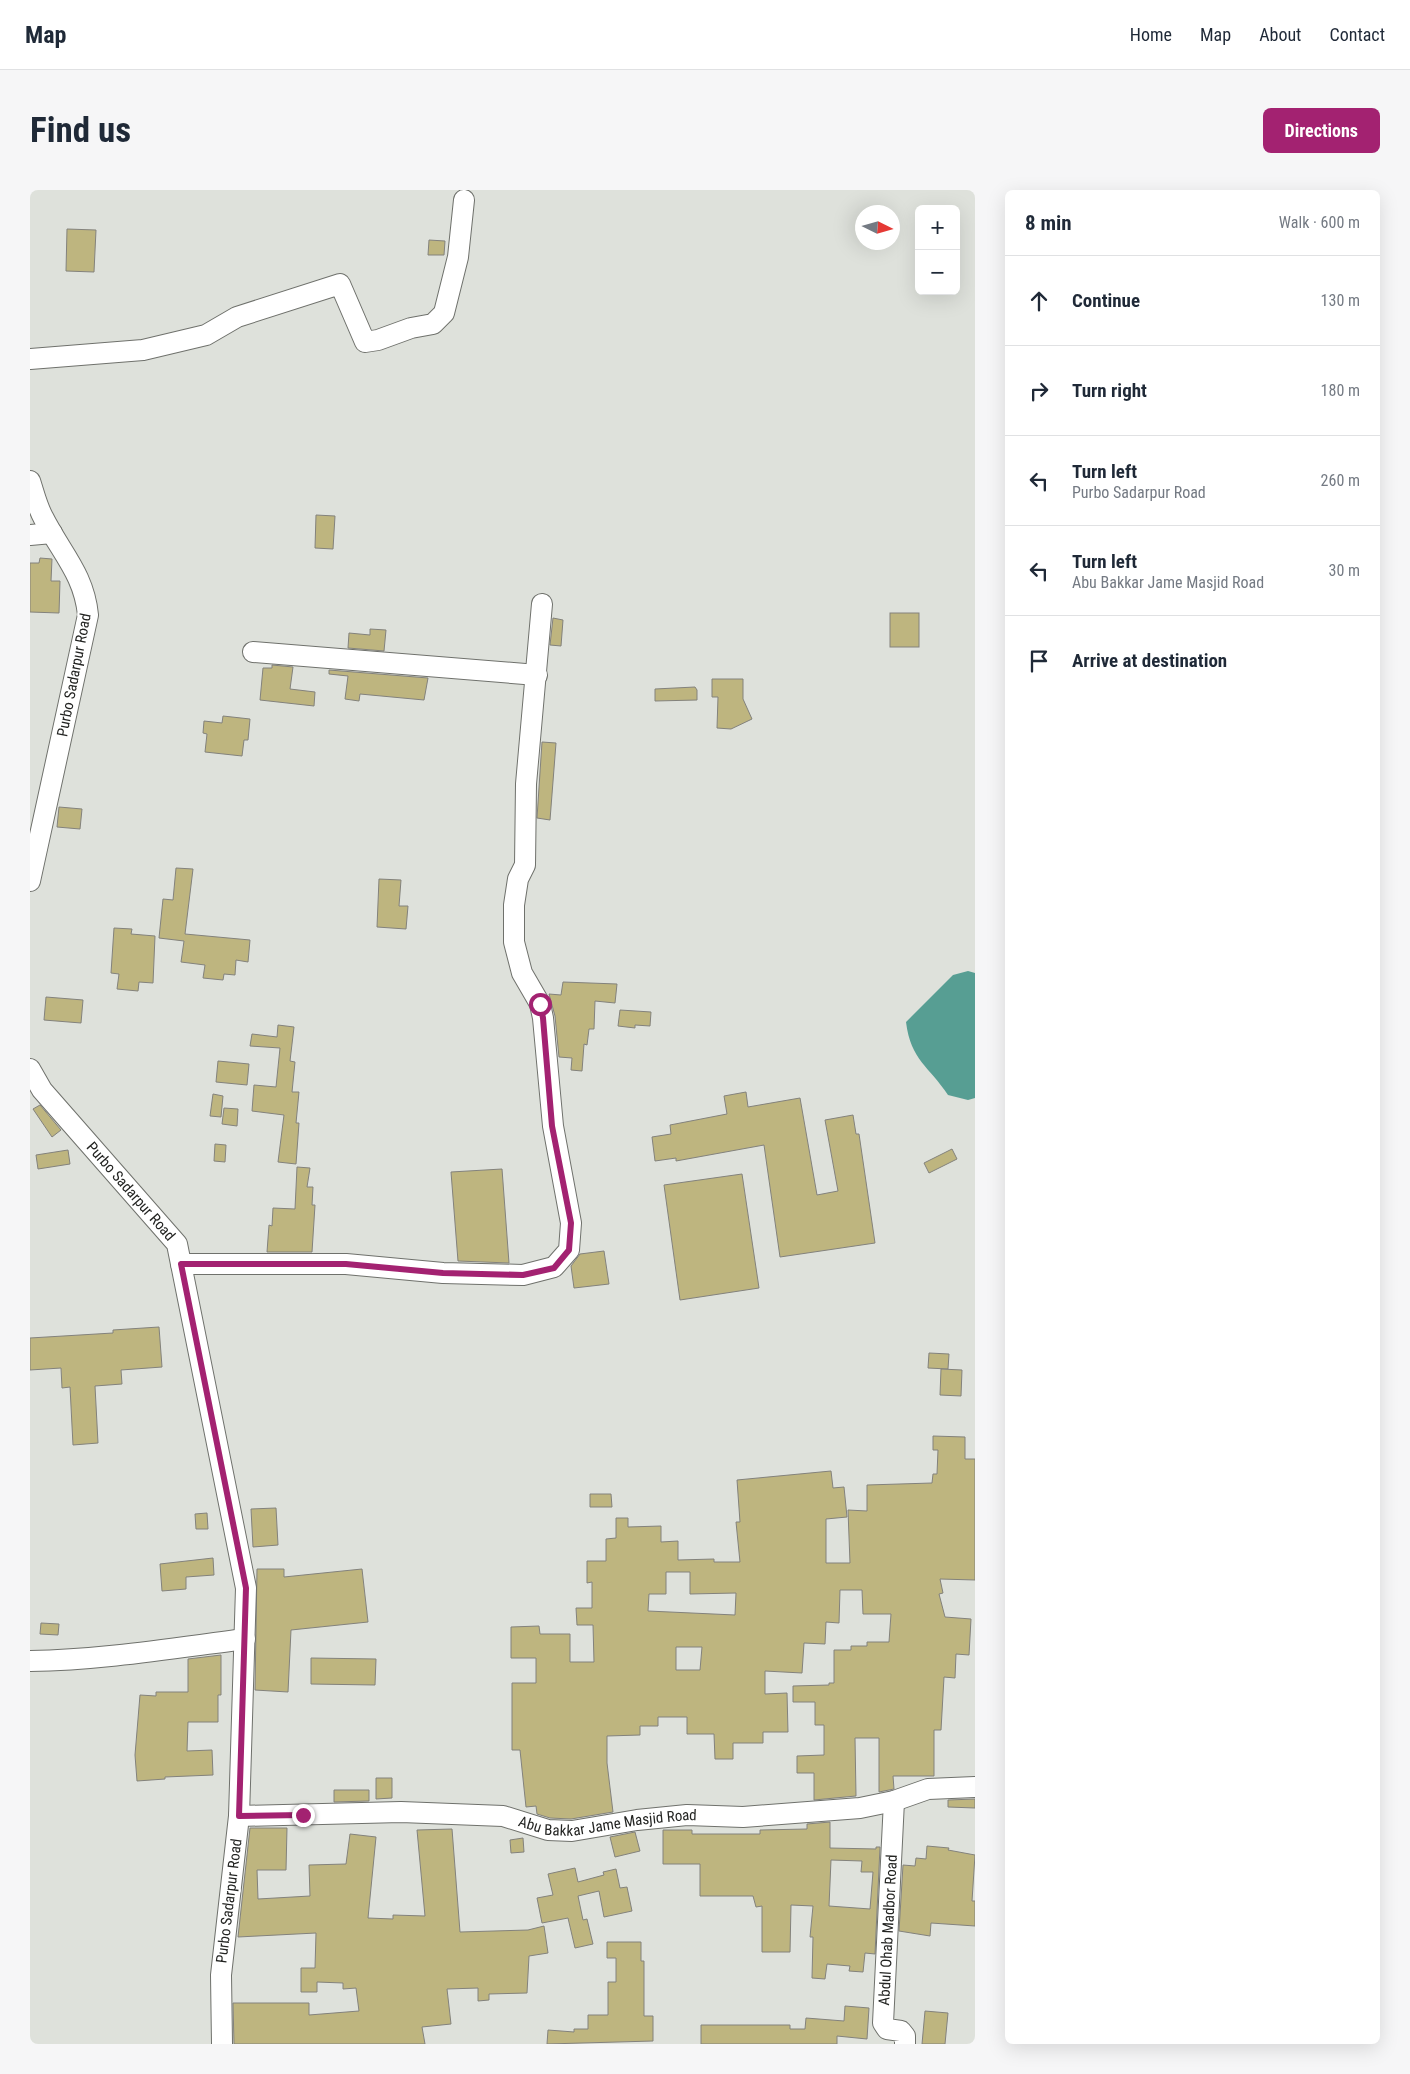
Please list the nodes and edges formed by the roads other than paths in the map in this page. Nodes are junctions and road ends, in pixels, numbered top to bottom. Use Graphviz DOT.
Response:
graph roads {
  1 [pos="464,200"];
  2 [pos="30,359"];
  3 [pos="30,480"];
  4 [pos="52,533"];
  5 [pos="30,535"];
  6 [pos="542,604"];
  7 [pos="253,652"];
  8 [pos="537,675"];
  9 [pos="30,881"];
  10 [pos="30,1070"];
  11 [pos="181,1264"];
  12 [pos="245,1639"];
  13 [pos="30,1661"];
  14 [pos="975,1787"];
  15 [pos="894,1801"];
  16 [pos="239,1816"];
  17 [pos="222,2044"];
  18 [pos="905,2044"];
  1 -- 2 [label="street"];
  3 -- 4 [label="street, Purbo Sadarpur Road"];
  4 -- 5 [label="street"];
  4 -- 9 [label="street, Purbo Sadarpur Road"];
  6 -- 8 [label="street"];
  7 -- 8 [label="street"];
  8 -- 11 [label="street"];
  10 -- 11 [label="street, Purbo Sadarpur Road"];
  11 -- 12 [label="street, Purbo Sadarpur Road"];
  12 -- 13 [label="street"];
  12 -- 16 [label="street, Purbo Sadarpur Road"];
  14 -- 15 [label="street, Abu Bakkar Jame Masjid Road"];
  15 -- 16 [label="street, Abu Bakkar Jame Masjid Road"];
  15 -- 18 [label="street, Abdul Ohab Madbor Road"];
  16 -- 17 [label="street, Purbo Sadarpur Road"];
}
